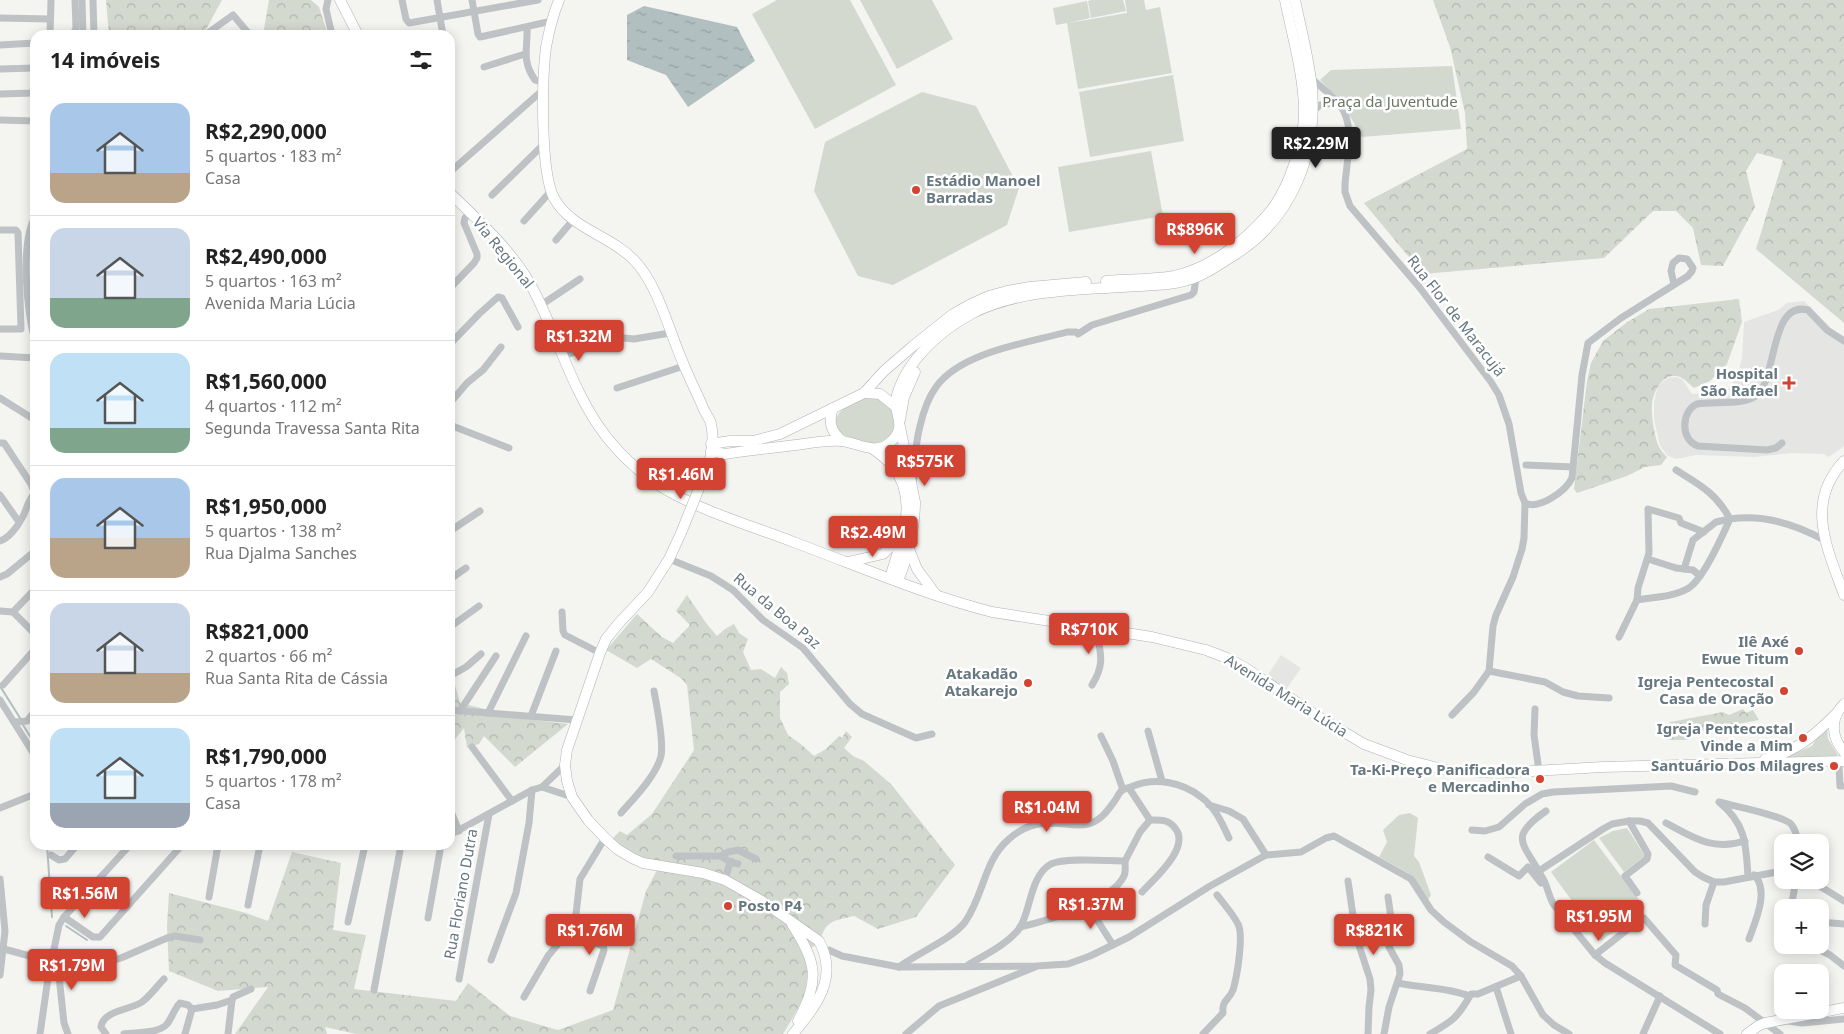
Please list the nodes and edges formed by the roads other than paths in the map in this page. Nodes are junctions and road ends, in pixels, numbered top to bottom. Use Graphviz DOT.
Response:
graph roads {
  1 [pos="51,0"];
  2 [pos="75,0"];
  3 [pos="82,0"];
  4 [pos="93,0"];
  5 [pos="328,0"];
  6 [pos="340,0"];
  7 [pos="402,0"];
  8 [pos="437,0"];
  9 [pos="472,0"];
  10 [pos="538,0"];
  11 [pos="559,0"];
  12 [pos="1285,0"];
  13 [pos="1295,0"];
  14 [pos="510,2"];
  15 [pos="474,12"];
  16 [pos="0,18"];
  17 [pos="440,18"];
  18 [pos="50,19"];
  19 [pos="552,21"];
  20 [pos="527,28"];
  21 [pos="50,30"];
  22 [pos="74,30"];
  23 [pos="83,30"];
  24 [pos="94,30"];
  25 [pos="212,30"];
  26 [pos="244,30"];
  27 [pos="331,30"];
  28 [pos="355,30"];
  29 [pos="442,30"];
  30 [pos="30,43"];
  31 [pos="0,44"];
  32 [pos="526,54"];
  33 [pos="484,67"];
  34 [pos="30,68"];
  35 [pos="0,69"];
  36 [pos="1310,76"];
  37 [pos="544,86"];
  38 [pos="30,93"];
  39 [pos="0,94"];
  40 [pos="1338,103"];
  41 [pos="1312,112"];
  42 [pos="0,120"];
  43 [pos="30,121"];
  44 [pos="545,143"];
  45 [pos="455,167"];
  46 [pos="551,191"];
  47 [pos="492,195"];
  48 [pos="455,198"];
  49 [pos="470,212"];
  50 [pos="573,220"];
  51 [pos="524,221"];
  52 [pos="30,228"];
  53 [pos="0,230"];
  54 [pos="556,240"];
  55 [pos="580,279"];
  56 [pos="1194,279"];
  57 [pos="455,283"];
  58 [pos="1674,284"];
  59 [pos="541,305"];
  60 [pos="30,317"];
  61 [pos="518,327"];
  62 [pos="0,329"];
  63 [pos="670,333"];
  64 [pos="624,338"];
  65 [pos="455,339"];
  66 [pos="1844,341"];
  67 [pos="500,347"];
  68 [pos="927,347"];
  69 [pos="588,348"];
  70 [pos="0,356"];
  71 [pos="564,356"];
  72 [pos="30,358"];
  73 [pos="684,366"];
  74 [pos="617,388"];
  75 [pos="864,392"];
  76 [pos="455,397"];
  77 [pos="0,398"];
  78 [pos="895,406"];
  79 [pos="833,408"];
  80 [pos="30,417"];
  81 [pos="711,424"];
  82 [pos="900,424"];
  83 [pos="455,427"];
  84 [pos="730,441"];
  85 [pos="842,441"];
  86 [pos="0,443"];
  87 [pos="1782,443"];
  88 [pos="509,448"];
  89 [pos="711,448"];
  90 [pos="873,448"];
  91 [pos="725,454"];
  92 [pos="1844,461"];
  93 [pos="1526,466"];
  94 [pos="1573,467"];
  95 [pos="1676,470"];
  96 [pos="1844,470"];
  97 [pos="706,471"];
  98 [pos="30,482"];
  99 [pos="913,488"];
  100 [pos="0,494"];
  101 [pos="30,499"];
  102 [pos="692,502"];
  103 [pos="1525,503"];
  104 [pos="480,511"];
  105 [pos="1730,519"];
  106 [pos="19,522"];
  107 [pos="455,528"];
  108 [pos="1704,532"];
  109 [pos="902,535"];
  110 [pos="1824,540"];
  111 [pos="0,541"];
  112 [pos="909,548"];
  113 [pos="30,555"];
  114 [pos="670,559"];
  115 [pos="1648,559"];
  116 [pos="848,562"];
  117 [pos="466,568"];
  118 [pos="1684,569"];
  119 [pos="455,576"];
  120 [pos="1700,576"];
  121 [pos="0,577"];
  122 [pos="1844,578"];
  123 [pos="894,579"];
  124 [pos="30,594"];
  125 [pos="936,596"];
  126 [pos="1844,596"];
  127 [pos="1637,597"];
  128 [pos="479,606"];
  129 [pos="0,611"];
  130 [pos="13,612"];
  131 [pos="562,612"];
  132 [pos="455,623"];
  133 [pos="1096,628"];
  134 [pos="30,629"];
  135 [pos="526,636"];
  136 [pos="1618,637"];
  137 [pos="556,651"];
  138 [pos="600,653"];
  139 [pos="481,654"];
  140 [pos="30,655"];
  141 [pos="496,656"];
  142 [pos="1489,671"];
  143 [pos="455,673"];
  144 [pos="3,685"];
  145 [pos="1092,685"];
  146 [pos="654,691"];
  147 [pos="1609,698"];
  148 [pos="0,700"];
  149 [pos="1842,706"];
  150 [pos="1535,709"];
  151 [pos="455,710"];
  152 [pos="460,711"];
  153 [pos="488,714"];
  154 [pos="1452,715"];
  155 [pos="531,716"];
  156 [pos="30,717"];
  157 [pos="576,720"];
  158 [pos="14,722"];
  159 [pos="1148,731"];
  160 [pos="932,734"];
  161 [pos="1101,736"];
  162 [pos="472,747"];
  163 [pos="30,748"];
  164 [pos="1844,752"];
  165 [pos="1844,761"];
  166 [pos="1749,762"];
  167 [pos="1833,762"];
  168 [pos="565,764"];
  169 [pos="1539,771"];
  170 [pos="1162,781"];
  171 [pos="1842,786"];
  172 [pos="542,787"];
  173 [pos="1126,789"];
  174 [pos="532,790"];
  175 [pos="1695,792"];
  176 [pos="30,796"];
  177 [pos="572,797"];
  178 [pos="512,801"];
  179 [pos="1209,805"];
  180 [pos="0,808"];
  181 [pos="1546,811"];
  182 [pos="621,813"];
  183 [pos="489,814"];
  184 [pos="1150,820"];
  185 [pos="455,821"];
  186 [pos="1629,821"];
  187 [pos="1666,823"];
  188 [pos="1472,830"];
  189 [pos="459,831"];
  190 [pos="455,833"];
  191 [pos="1795,834"];
  192 [pos="605,838"];
  193 [pos="1229,838"];
  194 [pos="1746,841"];
  195 [pos="73,850"];
  196 [pos="125,850"];
  197 [pos="178,850"];
  198 [pos="217,850"];
  199 [pos="259,850"];
  200 [pos="364,850"];
  201 [pos="400,850"];
  202 [pos="440,850"];
  203 [pos="51,855"];
  204 [pos="1266,855"];
  205 [pos="676,856"];
  206 [pos="721,856"];
  207 [pos="1488,857"];
  208 [pos="756,859"];
  209 [pos="1125,861"];
  210 [pos="730,862"];
  211 [pos="738,864"];
  212 [pos="1539,871"];
  213 [pos="1774,872"];
  214 [pos="1751,876"];
  215 [pos="0,879"];
  216 [pos="725,880"];
  217 [pos="1348,881"];
  218 [pos="1714,882"];
  219 [pos="1825,889"];
  220 [pos="1142,892"];
  221 [pos="1637,893"];
  222 [pos="1217,895"];
  223 [pos="1548,896"];
  224 [pos="209,897"];
  225 [pos="1388,897"];
  226 [pos="1844,901"];
  227 [pos="1087,904"];
  228 [pos="248,905"];
  229 [pos="64,917"];
  230 [pos="428,918"];
  231 [pos="791,921"];
  232 [pos="348,922"];
  233 [pos="1829,923"];
  234 [pos="1705,924"];
  235 [pos="1844,924"];
  236 [pos="1020,927"];
  237 [pos="568,932"];
  238 [pos="1749,939"];
  239 [pos="200,940"];
  240 [pos="1113,945"];
  241 [pos="4,948"];
  242 [pos="825,952"];
  243 [pos="1828,954"];
  244 [pos="1596,955"];
  245 [pos="491,960"];
  246 [pos="51,964"];
  247 [pos="967,966"];
  248 [pos="1036,966"];
  249 [pos="1844,966"];
  250 [pos="899,967"];
  251 [pos="0,975"];
  252 [pos="59,976"];
  253 [pos="1521,976"];
  254 [pos="164,979"];
  255 [pos="459,979"];
  256 [pos="1398,983"];
  257 [pos="1496,987"];
  258 [pos="251,989"];
  259 [pos="374,990"];
  260 [pos="590,991"];
  261 [pos="1469,996"];
  262 [pos="1660,996"];
  263 [pos="524,997"];
  264 [pos="232,1000"];
  265 [pos="1844,1008"];
  266 [pos="192,1009"];
  267 [pos="1829,1011"];
  268 [pos="1783,1019"];
  269 [pos="1844,1019"];
  270 [pos="1766,1023"];
  271 [pos="1554,1025"];
  272 [pos="40,1034"];
  273 [pos="68,1034"];
  274 [pos="106,1034"];
  275 [pos="124,1034"];
  276 [pos="185,1034"];
  277 [pos="228,1034"];
  278 [pos="792,1034"];
  279 [pos="906,1034"];
  280 [pos="1203,1034"];
  281 [pos="1368,1034"];
  282 [pos="1384,1034"];
  283 [pos="1430,1034"];
  284 [pos="1511,1034"];
  285 [pos="1553,1034"];
  286 [pos="1569,1034"];
  287 [pos="1643,1034"];
  288 [pos="1720,1034"];
  289 [pos="1747,1034"];
  290 [pos="1780,1034"];
  1 -- 18 [label="street"];
  2 -- 22 [label="street"];
  3 -- 23 [label="street"];
  4 -- 24 [label="street"];
  5 -- 27 [label="street"];
  6 -- 28 [label="main road"];
  7 -- 17 [label="street"];
  8 -- 17 [label="street"];
  9 -- 15 [label="street"];
  10 -- 14 [label="street"];
  11 -- 19 [label="main road"];
  12 -- 75 [label="main road"];
  13 -- 36 [label="main road"];
  14 -- 15 [label="street"];
  15 -- 17 [label="street"];
  15 -- 20 [label="street"];
  16 -- 18 [label="street"];
  17 -- 29 [label="street"];
  18 -- 21 [label="street"];
  19 -- 20 [label="street"];
  19 -- 37 [label="main road"];
  20 -- 32 [label="street"];
  25 -- 26 [label="street"];
  30 -- 31 [label="street"];
  32 -- 33 [label="street"];
  32 -- 37 [label="street"];
  34 -- 35 [label="street"];
  36 -- 40 [label="street"];
  36 -- 41 [label="main road"];
  37 -- 44 [label="main road"];
  37 -- 45 [label="street"];
  38 -- 39 [label="street"];
  40 -- 41 [label="street"];
  40 -- 103 [label="street, Rua Flor de Maracujá"];
  41 -- 56 [label="main road"];
  42 -- 43 [label="street"];
  44 -- 46 [label="main road"];
  44 -- 47 [label="street"];
  46 -- 50 [label="main road"];
  46 -- 51 [label="street"];
  48 -- 49 [label="main road, Via Regional"];
  49 -- 57 [label="street"];
  49 -- 59 [label="main road, Via Regional"];
  50 -- 54 [label="street"];
  50 -- 63 [label="main road"];
  52 -- 60 [label="street"];
  53 -- 62 [label="street"];
  55 -- 59 [label="street"];
  56 -- 68 [label="main road"];
  56 -- 99 [label="street"];
  58 -- 94 [label="street"];
  59 -- 71 [label="main road, Via Regional"];
  61 -- 65 [label="street"];
  63 -- 64 [label="street"];
  63 -- 73 [label="main road"];
  66 -- 87 [label="street"];
  67 -- 76 [label="street"];
  68 -- 78 [label="main road"];
  68 -- 82 [label="main road"];
  69 -- 71 [label="street"];
  70 -- 72 [label="street"];
  71 -- 102 [label="main road, Via Regional"];
  73 -- 74 [label="street"];
  73 -- 81 [label="main road"];
  75 -- 78 [label="main road"];
  75 -- 79 [label="main road"];
  77 -- 80 [label="street"];
  78 -- 82 [label="main road"];
  79 -- 84 [label="main road"];
  79 -- 85 [label="main road"];
  81 -- 84 [label="main road"];
  81 -- 89 [label="main road"];
  82 -- 90 [label="main road"];
  82 -- 99 [label="main road"];
  83 -- 88 [label="street"];
  84 -- 89 [label="main road"];
  85 -- 90 [label="main road"];
  85 -- 91 [label="main road"];
  86 -- 98 [label="street"];
  89 -- 91 [label="main road"];
  89 -- 97 [label="main road"];
  90 -- 109 [label="main road"];
  91 -- 97 [label="main road"];
  92 -- 110 [label="main road"];
  93 -- 94 [label="street"];
  94 -- 103 [label="street"];
  95 -- 105 [label="street"];
  96 -- 122 [label="main road"];
  97 -- 114 [label="main road, bridge"];
  99 -- 112 [label="main road"];
  100 -- 106 [label="street"];
  101 -- 106 [label="street"];
  102 -- 116 [label="main road, Avenida Maria Lúcia"];
  103 -- 142 [label="street, Rua Flor de Maracujá"];
  104 -- 107 [label="street"];
  105 -- 108 [label="street"];
  105 -- 110 [label="street"];
  105 -- 120 [label="street"];
  106 -- 111 [label="street"];
  108 -- 115 [label="street"];
  108 -- 118 [label="street"];
  109 -- 116 [label="main road"];
  109 -- 123 [label="main road"];
  110 -- 126 [label="main road"];
  112 -- 123 [label="main road"];
  112 -- 125 [label="main road"];
  113 -- 121 [label="street"];
  114 -- 138 [label="main road"];
  114 -- 160 [label="street, Rua da Boa Paz"];
  115 -- 118 [label="street"];
  115 -- 127 [label="street"];
  116 -- 123 [label="main road, Avenida Maria Lúcia"];
  117 -- 119 [label="street"];
  118 -- 120 [label="street"];
  120 -- 127 [label="street"];
  123 -- 125 [label="main road, Avenida Maria Lúcia"];
  124 -- 130 [label="street"];
  125 -- 133 [label="main road, Avenida Maria Lúcia"];
  127 -- 136 [label="street"];
  128 -- 132 [label="street"];
  129 -- 130 [label="street"];
  130 -- 134 [label="street"];
  131 -- 138 [label="street"];
  133 -- 145 [label="street"];
  133 -- 169 [label="main road, Avenida Maria Lúcia"];
  135 -- 153 [label="street"];
  137 -- 155 [label="street"];
  138 -- 157 [label="main road"];
  139 -- 143 [label="street"];
  140 -- 144 [label="street"];
  141 -- 152 [label="street"];
  142 -- 147 [label="street"];
  142 -- 154 [label="street"];
  146 -- 182 [label="street"];
  148 -- 158 [label="street"];
  149 -- 164 [label="main road"];
  149 -- 166 [label="main road, Avenida Maria Lúcia"];
  150 -- 169 [label="street"];
  151 -- 152 [label="street"];
  152 -- 153 [label="street"];
  153 -- 155 [label="street"];
  155 -- 157 [label="street"];
  156 -- 158 [label="street"];
  157 -- 168 [label="main road"];
  158 -- 163 [label="street"];
  159 -- 170 [label="street"];
  161 -- 173 [label="street"];
  162 -- 178 [label="street"];
  165 -- 167 [label="main road, Avenida Maria Lúcia"];
  166 -- 167 [label="main road, Avenida Maria Lúcia"];
  166 -- 169 [label="main road, Avenida Maria Lúcia"];
  167 -- 171 [label="street"];
  168 -- 172 [label="street"];
  168 -- 177 [label="main road"];
  170 -- 173 [label="street"];
  170 -- 179 [label="street"];
  172 -- 174 [label="street"];
  172 -- 177 [label="street"];
  173 -- 184 [label="street"];
  173 -- 250 [label="street"];
  174 -- 178 [label="street"];
  174 -- 245 [label="street"];
  175 -- 188 [label="street"];
  176 -- 180 [label="street"];
  177 -- 192 [label="main road"];
  178 -- 183 [label="street"];
  179 -- 193 [label="street"];
  179 -- 204 [label="street"];
  181 -- 212 [label="street"];
  183 -- 189 [label="street"];
  183 -- 255 [label="street, Rua Floriano Dutra"];
  184 -- 209 [label="street"];
  184 -- 220 [label="street"];
  185 -- 189 [label="street"];
  186 -- 212 [label="street"];
  186 -- 218 [label="street"];
  186 -- 221 [label="street"];
  187 -- 194 [label="street"];
  189 -- 190 [label="street"];
  191 -- 194 [label="street"];
  192 -- 216 [label="main road"];
  192 -- 237 [label="street"];
  194 -- 214 [label="street"];
  195 -- 203 [label="street"];
  196 -- 229 [label="street"];
  197 -- 229 [label="street"];
  198 -- 224 [label="street"];
  199 -- 228 [label="street"];
  200 -- 232 [label="street"];
  201 -- 259 [label="street"];
  202 -- 230 [label="street"];
  204 -- 240 [label="street"];
  204 -- 253 [label="street"];
  205 -- 206 [label="street"];
  206 -- 208 [label="street"];
  206 -- 210 [label="street"];
  207 -- 223 [label="street"];
  209 -- 227 [label="street"];
  209 -- 236 [label="street"];
  210 -- 211 [label="street"];
  210 -- 216 [label="street"];
  212 -- 223 [label="street"];
  213 -- 214 [label="street"];
  214 -- 218 [label="street"];
  214 -- 238 [label="street"];
  215 -- 241 [label="street"];
  216 -- 231 [label="main road"];
  217 -- 281 [label="street"];
  218 -- 234 [label="street"];
  219 -- 226 [label="street"];
  222 -- 280 [label="street"];
  223 -- 244 [label="street"];
  225 -- 256 [label="street"];
  227 -- 236 [label="street"];
  227 -- 240 [label="street"];
  229 -- 246 [label="street"];
  231 -- 242 [label="main road"];
  231 -- 278 [label="main road"];
  233 -- 235 [label="street"];
  236 -- 247 [label="street"];
  237 -- 260 [label="street"];
  237 -- 263 [label="street"];
  239 -- 252 [label="street"];
  240 -- 248 [label="street"];
  241 -- 246 [label="street"];
  241 -- 251 [label="street"];
  242 -- 250 [label="street"];
  242 -- 278 [label="main road"];
  243 -- 249 [label="street"];
  244 -- 262 [label="street"];
  244 -- 270 [label="street"];
  246 -- 252 [label="street"];
  246 -- 272 [label="street"];
  247 -- 248 [label="street"];
  247 -- 250 [label="street"];
  248 -- 279 [label="street"];
  252 -- 273 [label="street"];
  253 -- 257 [label="street"];
  253 -- 271 [label="street"];
  254 -- 274 [label="street"];
  256 -- 261 [label="street"];
  256 -- 282 [label="street"];
  257 -- 261 [label="street"];
  257 -- 284 [label="street"];
  258 -- 264 [label="street"];
  261 -- 283 [label="street"];
  262 -- 287 [label="street"];
  262 -- 288 [label="street"];
  264 -- 266 [label="street"];
  264 -- 277 [label="street"];
  265 -- 267 [label="main road"];
  266 -- 275 [label="street"];
  266 -- 276 [label="street"];
  268 -- 269 [label="street"];
  268 -- 270 [label="main road"];
  270 -- 289 [label="main road"];
  270 -- 290 [label="street"];
  271 -- 285 [label="street"];
  271 -- 286 [label="street"];
}
